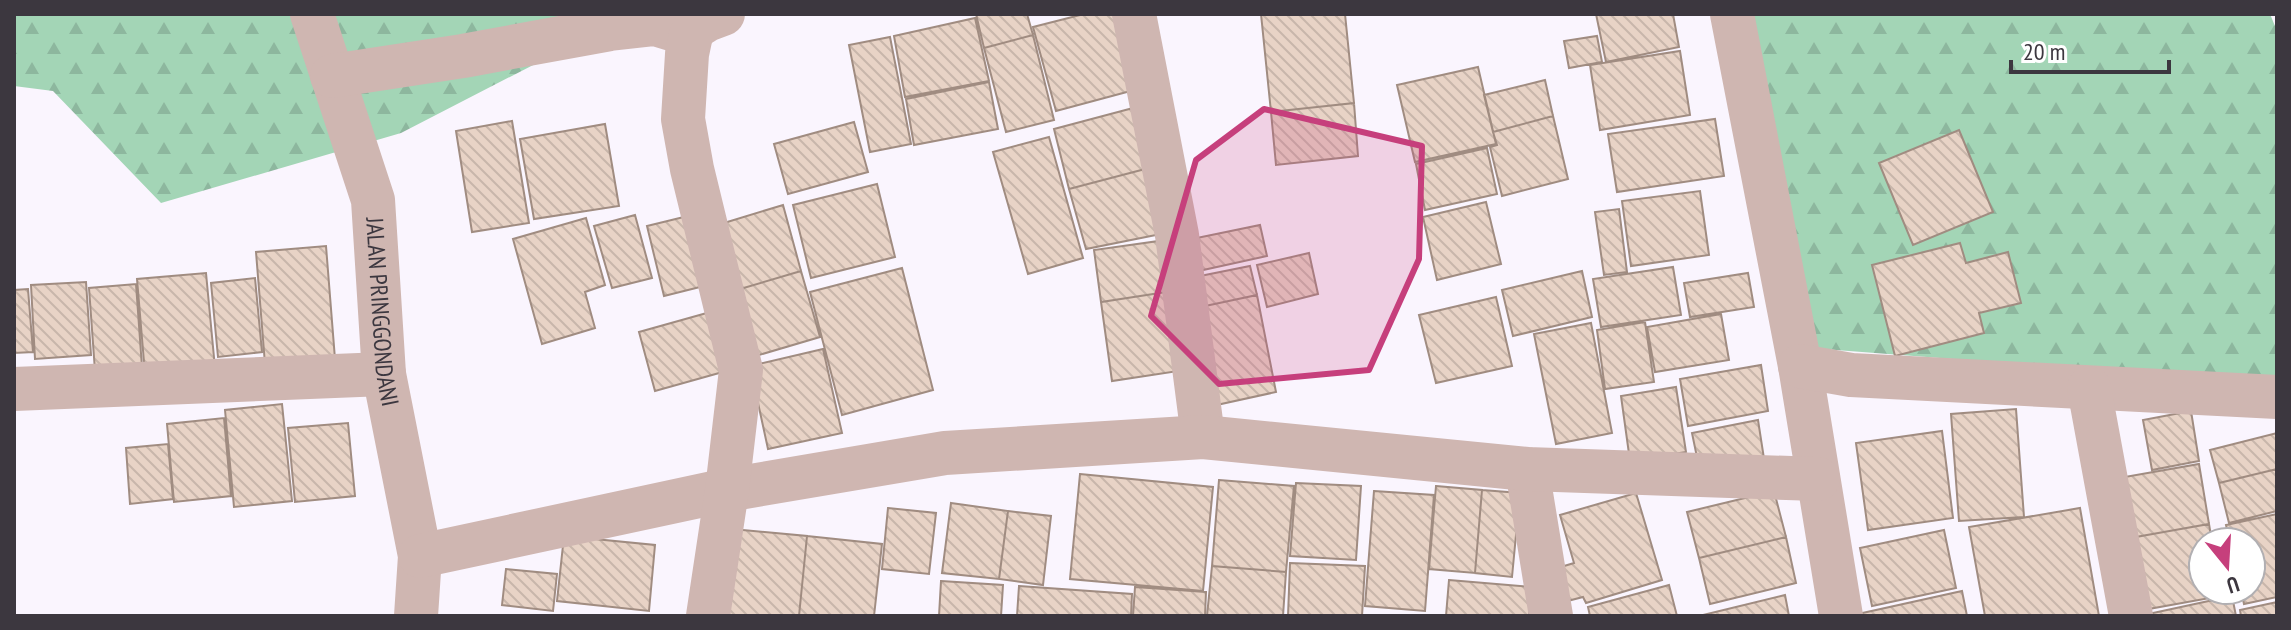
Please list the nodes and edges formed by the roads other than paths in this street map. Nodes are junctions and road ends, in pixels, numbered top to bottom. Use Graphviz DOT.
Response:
graph roads {
  1 [pos="312,14"];
  2 [pos="1134,14"];
  3 [pos="1732,14"];
  4 [pos="707,24"];
  5 [pos="332,76"];
  6 [pos="1800,366"];
  7 [pos="384,374"];
  8 [pos="2089,388"];
  9 [pos="14,389"];
  10 [pos="2277,397"];
  11 [pos="1203,437"];
  12 [pos="1527,469"];
  13 [pos="1818,479"];
  14 [pos="727,490"];
  15 [pos="420,556"];
  16 [pos="416,616"];
  17 [pos="708,616"];
  18 [pos="1551,616"];
  19 [pos="1841,616"];
  20 [pos="2131,616"];
  1 -- 5 [label="street, JALAN PRINGGONDANI"];
  2 -- 11 [label="street"];
  3 -- 6 [label="street"];
  4 -- 5 [label="street"];
  4 -- 14 [label="street"];
  5 -- 7 [label="street, JALAN PRINGGONDANI"];
  6 -- 8 [label="street"];
  6 -- 13 [label="street"];
  7 -- 9 [label="street"];
  7 -- 15 [label="street, JALAN PRINGGONDANI"];
  8 -- 10 [label="street"];
  8 -- 20 [label="street"];
  11 -- 12 [label="street"];
  11 -- 14 [label="street"];
  12 -- 13 [label="street"];
  12 -- 18 [label="street"];
  13 -- 19 [label="street"];
  14 -- 15 [label="street"];
  14 -- 17 [label="street"];
  15 -- 16 [label="street, JALAN PRINGGONDANI"];
}
